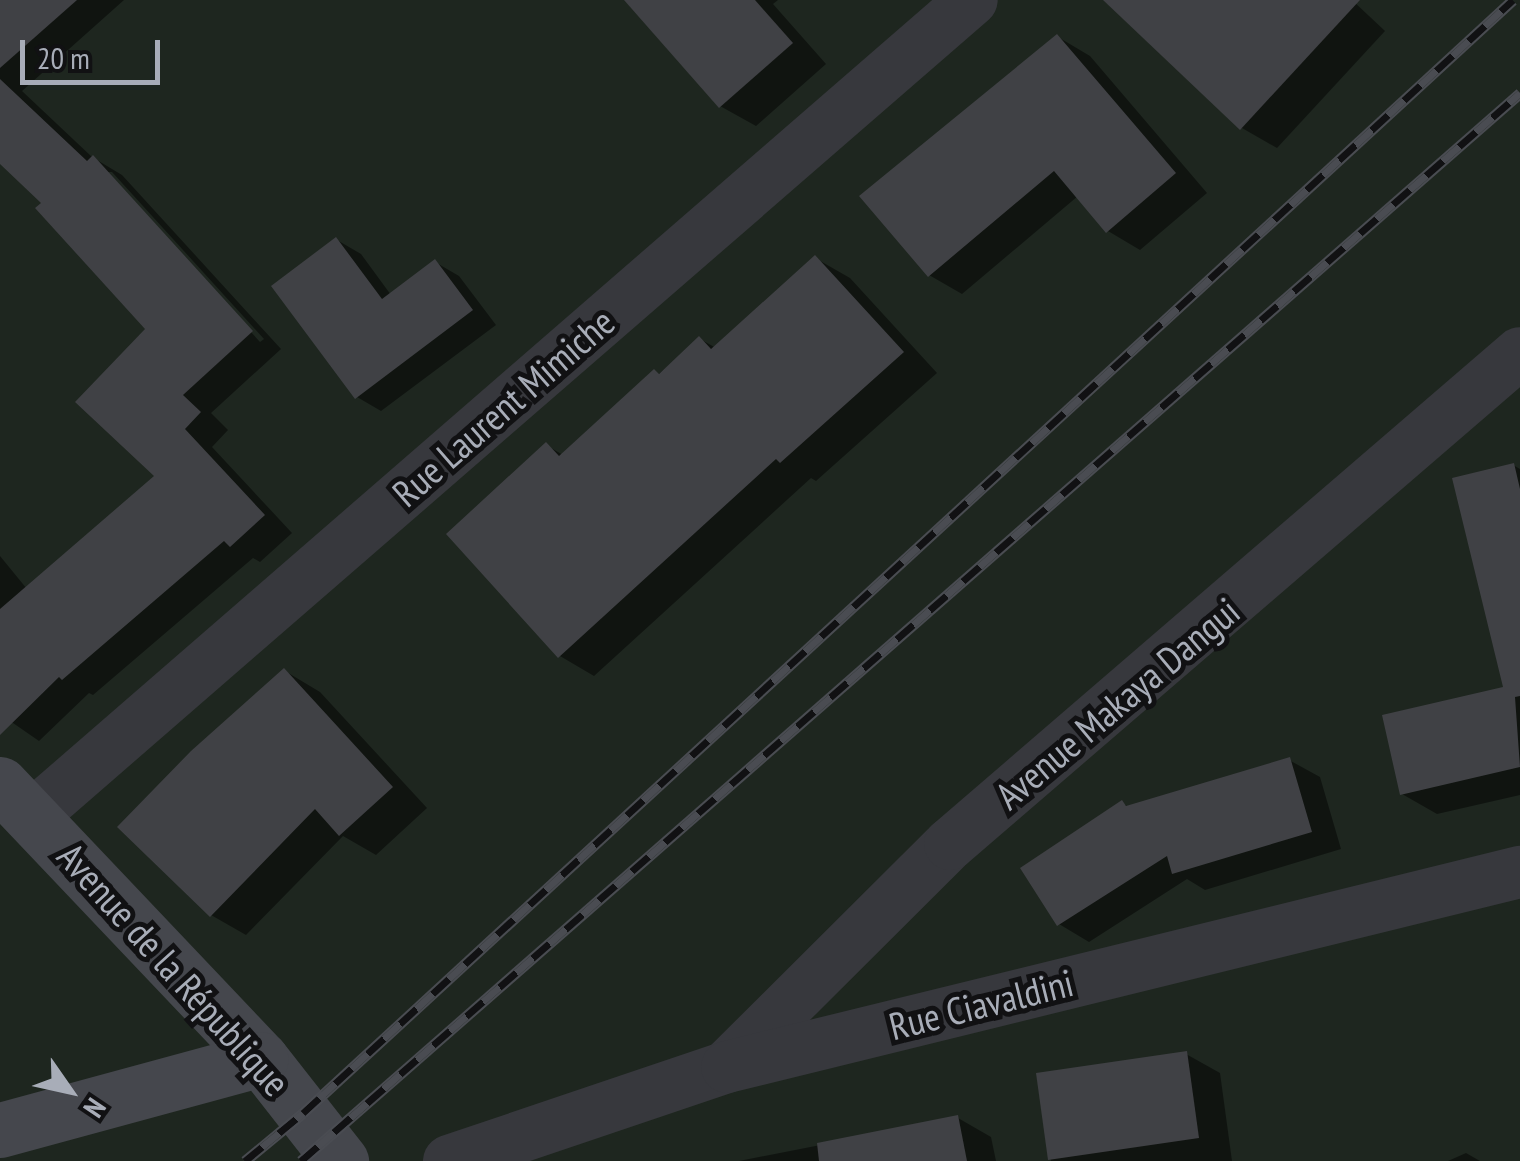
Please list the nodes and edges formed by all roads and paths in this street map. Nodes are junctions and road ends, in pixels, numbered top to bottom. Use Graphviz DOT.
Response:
graph roads {
  1 [pos="972,0"];
  2 [pos="1520,353"];
  3 [pos="17,799"];
  4 [pos="1520,872"];
  5 [pos="261,1058"];
  6 [pos="727,1066"];
  7 [pos="0,1130"];
  8 [pos="341,1161"];
  9 [pos="449,1161"];
  1 -- 3 [label="street, Rue Laurent Mimiche"];
  2 -- 6 [label="street, Avenue Makaya Dangui"];
  3 -- 5 [label="main road, Avenue de la République"];
  4 -- 6 [label="street, Rue Ciavaldini"];
  5 -- 7 [label="main road"];
  5 -- 8 [label="main road, Avenue de la République"];
  6 -- 9 [label="street, Rue Ciavaldini"];
}
